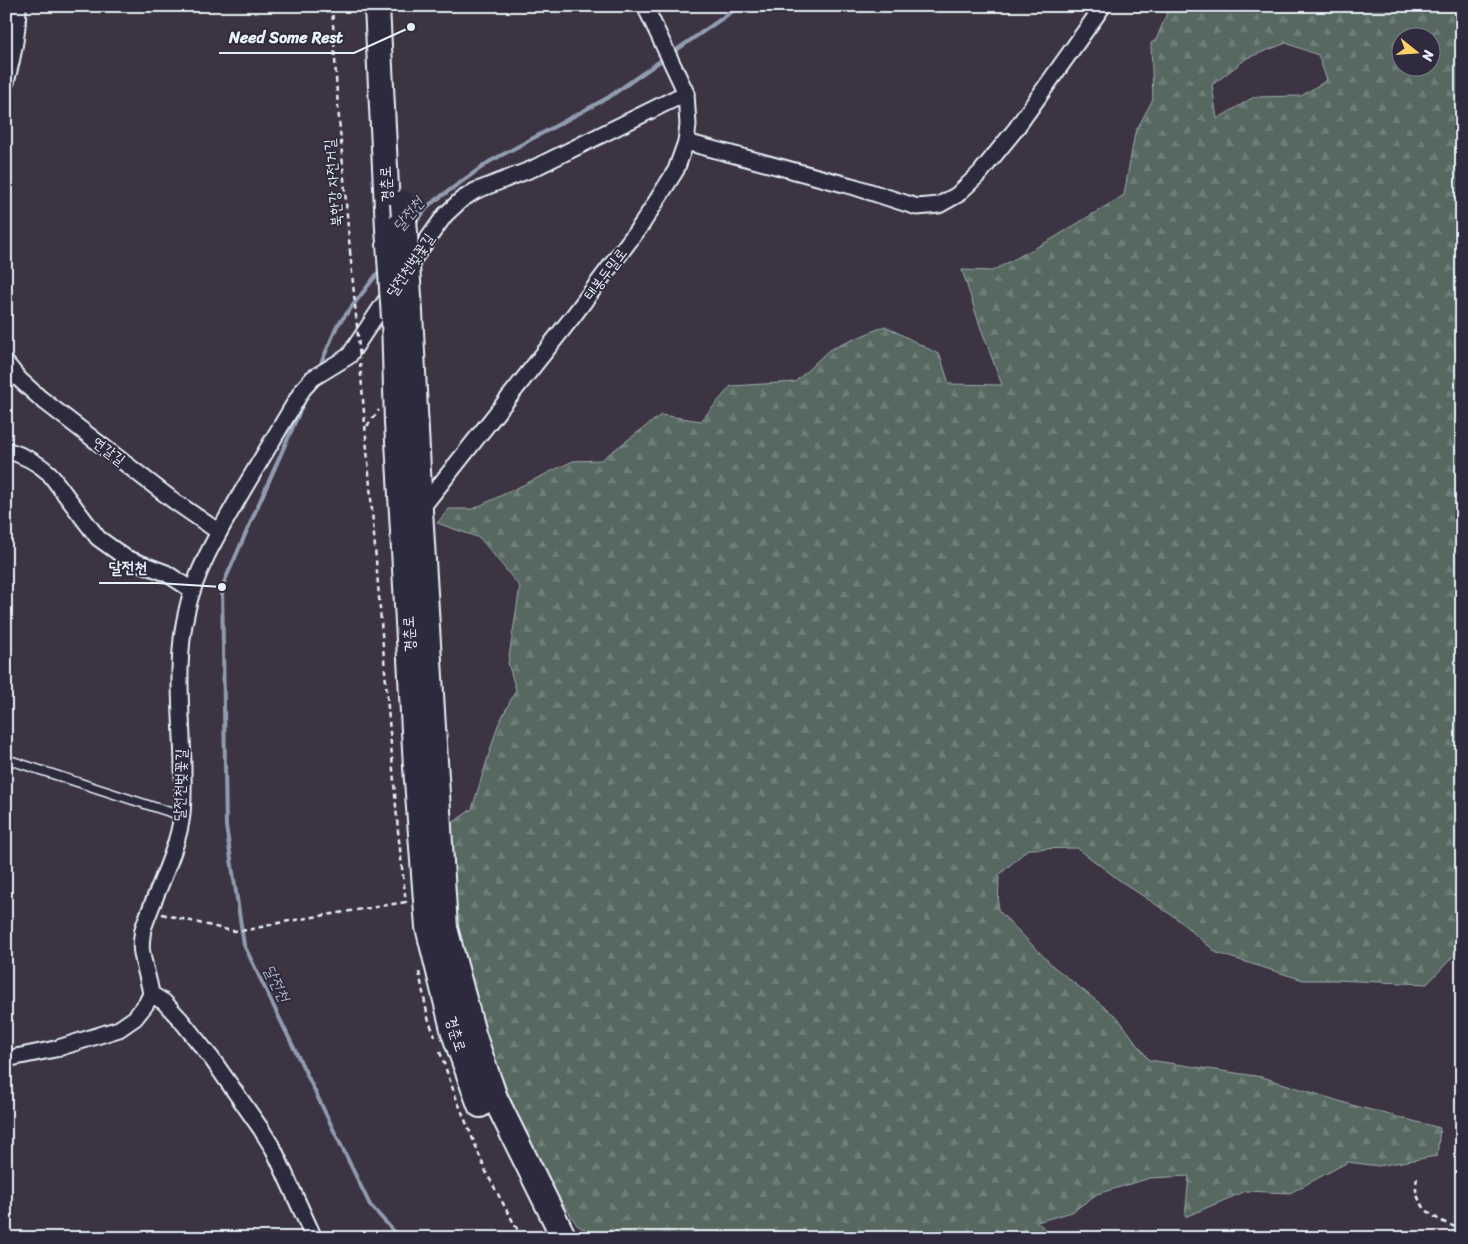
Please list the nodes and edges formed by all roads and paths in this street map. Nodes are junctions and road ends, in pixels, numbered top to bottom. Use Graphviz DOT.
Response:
graph roads {
  1 [pos="18,6"];
  2 [pos="332,6"];
  3 [pos="377,6"];
  4 [pos="393,6"];
  5 [pos="645,6"];
  6 [pos="1103,6"];
  7 [pos="6,82"];
  8 [pos="686,92"];
  9 [pos="686,142"];
  10 [pos="402,315"];
  11 [pos="354,357"];
  12 [pos="6,363"];
  13 [pos="6,450"];
  14 [pos="420,510"];
  15 [pos="219,532"];
  16 [pos="192,590"];
  17 [pos="6,759"];
  18 [pos="182,816"];
  19 [pos="406,902"];
  20 [pos="149,910"];
  21 [pos="151,994"];
  22 [pos="6,1060"];
  23 [pos="1417,1178"];
  24 [pos="1462,1229"];
  25 [pos="314,1238"];
  26 [pos="547,1238"];
  27 [pos="564,1238"];
  1 -- 7 [label="street"];
  2 -- 11 [label="path, 북한강 자전거길, bridge"];
  3 -- 10 [label="main road, 경춘로, bridge"];
  4 -- 10 [label="main road, 경춘로, bridge"];
  5 -- 8 [label="street, 태봉두밀로"];
  6 -- 9 [label="street"];
  8 -- 9 [label="street, 태봉두밀로"];
  8 -- 11 [label="street, 달전천벚꽃길"];
  9 -- 14 [label="street, 태봉두밀로"];
  10 -- 14 [label="main road, 경춘로"];
  10 -- 26 [label="main road, 경춘로"];
  11 -- 15 [label="street, 달전천벚꽃길"];
  12 -- 15 [label="street, 연갈길"];
  13 -- 16 [label="street"];
  14 -- 27 [label="main road, 경춘로"];
  15 -- 16 [label="street, 달전천벚꽃길"];
  16 -- 18 [label="street, 달전천벚꽃길"];
  17 -- 18 [label="lane"];
  18 -- 20 [label="street, 달전천벚꽃길"];
  19 -- 20 [label="path"];
  20 -- 21 [label="street, 달전천벚꽃길"];
  21 -- 22 [label="street"];
  21 -- 25 [label="street"];
  23 -- 24 [label="path"];
}
